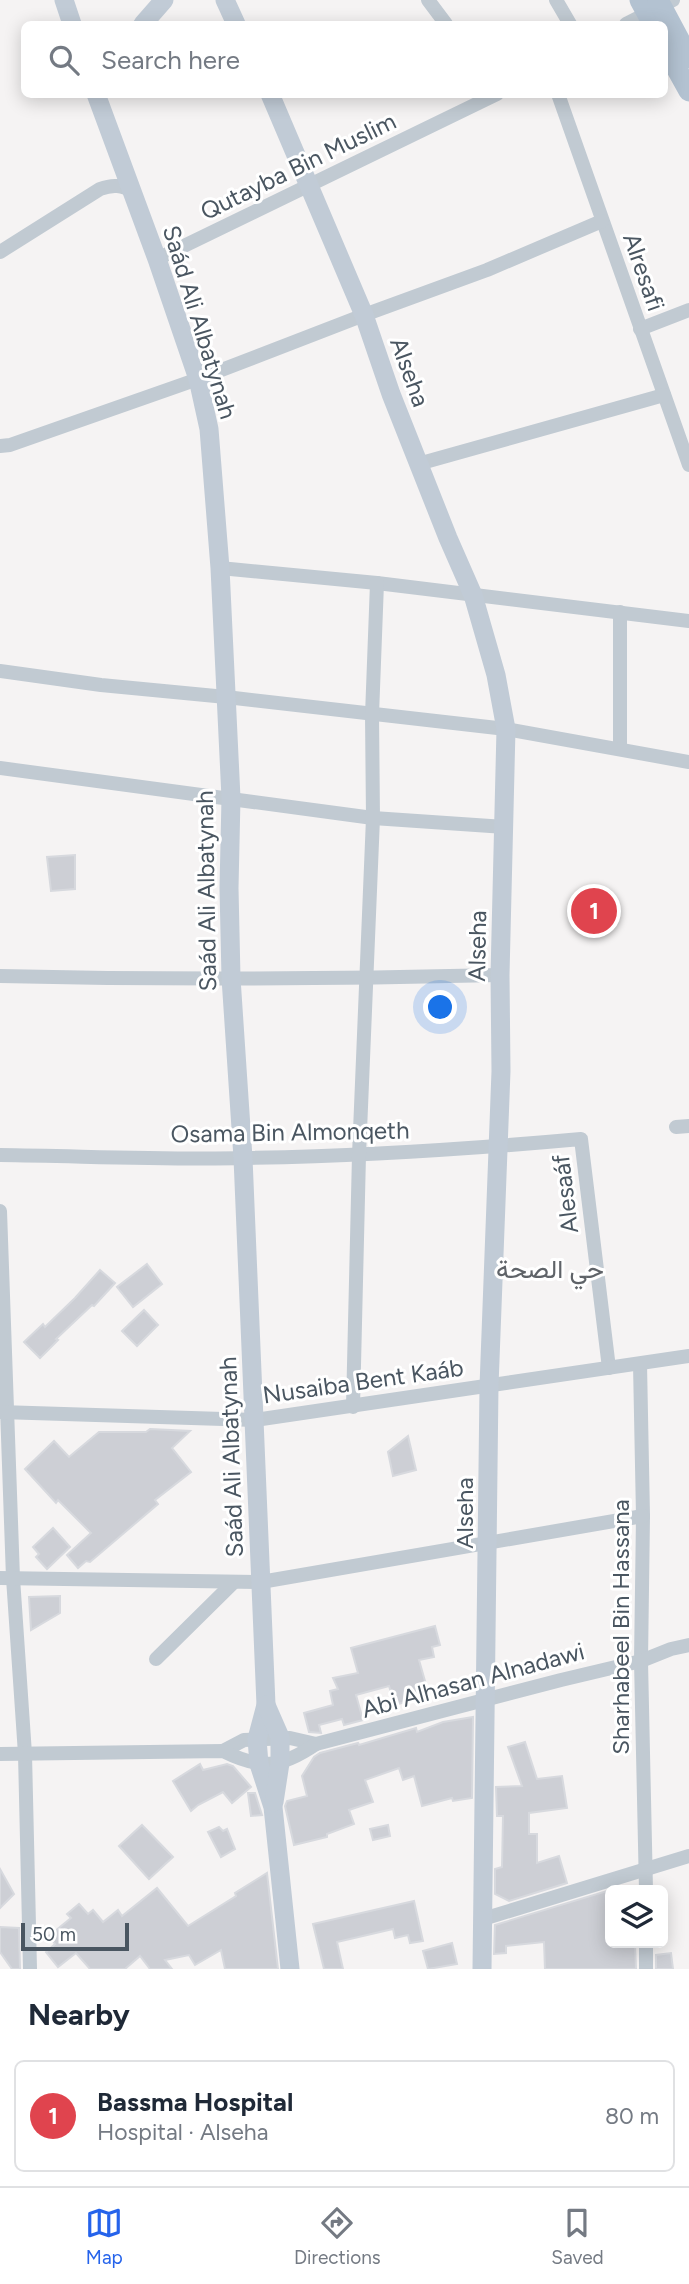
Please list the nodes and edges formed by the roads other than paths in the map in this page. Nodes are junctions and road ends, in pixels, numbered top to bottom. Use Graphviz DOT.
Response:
graph roads {
  1 [pos="64,0"];
  2 [pos="164,0"];
  3 [pos="225,0"];
  4 [pos="428,0"];
  5 [pos="556,0"];
  6 [pos="655,7"];
  7 [pos="71,21"];
  8 [pos="146,21"];
  9 [pos="235,21"];
  10 [pos="444,21"];
  11 [pos="568,21"];
  12 [pos="631,21"];
  13 [pos="668,26"];
  14 [pos="668,52"];
  15 [pos="689,58"];
  16 [pos="687,83"];
  17 [pos="98,98"];
  18 [pos="272,98"];
  19 [pos="489,98"];
  20 [pos="559,98"];
  21 [pos="310,186"];
  22 [pos="134,192"];
  23 [pos="602,221"];
  24 [pos="0,253"];
  25 [pos="157,259"];
  26 [pos="689,310"];
  27 [pos="364,315"];
  28 [pos="640,329"];
  29 [pos="198,379"];
  30 [pos="664,395"];
  31 [pos="0,446"];
  32 [pos="418,464"];
  33 [pos="689,465"];
  34 [pos="220,568"];
  35 [pos="377,583"];
  36 [pos="473,594"];
  37 [pos="620,612"];
  38 [pos="689,621"];
  39 [pos="0,671"];
  40 [pos="226,697"];
  41 [pos="372,715"];
  42 [pos="506,729"];
  43 [pos="621,750"];
  44 [pos="689,762"];
  45 [pos="0,768"];
  46 [pos="231,798"];
  47 [pos="373,818"];
  48 [pos="505,827"];
  49 [pos="500,975"];
  50 [pos="0,976"];
  51 [pos="230,978"];
  52 [pos="368,978"];
  53 [pos="581,1139"];
  54 [pos="499,1146"];
  55 [pos="0,1155"];
  56 [pos="359,1155"];
  57 [pos="243,1158"];
  58 [pos="0,1211"];
  59 [pos="2,1325"];
  60 [pos="689,1356"];
  61 [pos="640,1364"];
  62 [pos="609,1368"];
  63 [pos="489,1386"];
  64 [pos="353,1407"];
  65 [pos="3,1412"];
  66 [pos="255,1420"];
  67 [pos="643,1516"];
  68 [pos="488,1541"];
  69 [pos="6,1578"];
  70 [pos="233,1582"];
  71 [pos="261,1582"];
  72 [pos="689,1645"];
  73 [pos="156,1660"];
  74 [pos="641,1661"];
  75 [pos="487,1700"];
  76 [pos="266,1705"];
  77 [pos="280,1737"];
  78 [pos="257,1739"];
  79 [pos="316,1744"];
  80 [pos="223,1752"];
  81 [pos="0,1754"];
  82 [pos="25,1754"];
  83 [pos="280,1763"];
  84 [pos="259,1764"];
  85 [pos="273,1807"];
  86 [pos="689,1856"];
  87 [pos="646,1870"];
  88 [pos="646,1885"];
  89 [pos="483,1919"];
  90 [pos="646,1948"];
  91 [pos="30,1969"];
  92 [pos="290,1969"];
  93 [pos="482,1969"];
  94 [pos="646,1969"];
  1 -- 7 [label="main road"];
  2 -- 8 [label="main road"];
  3 -- 9 [label="main road"];
  4 -- 10 [label="street"];
  5 -- 11 [label="street"];
  6 -- 12 [label="street"];
  13 -- 15 [label="main road"];
  14 -- 16 [label="main road"];
  17 -- 22 [label="main road, Saád Ali Albatynah"];
  18 -- 21 [label="main road, Alseha"];
  19 -- 21 [label="street, Qutayba Bin Muslim"];
  20 -- 23 [label="street, Alresafi"];
  21 -- 25 [label="street, Qutayba Bin Muslim"];
  21 -- 27 [label="main road, Alseha"];
  22 -- 24 [label="street"];
  22 -- 25 [label="main road, Saád Ali Albatynah"];
  23 -- 27 [label="street"];
  23 -- 28 [label="street, Alresafi"];
  25 -- 29 [label="main road, Saád Ali Albatynah"];
  26 -- 28 [label="street"];
  27 -- 29 [label="street"];
  27 -- 32 [label="main road, Alseha"];
  28 -- 30 [label="street, Alresafi"];
  29 -- 31 [label="street"];
  29 -- 34 [label="main road, Saád Ali Albatynah"];
  30 -- 32 [label="street"];
  30 -- 33 [label="street, Alresafi"];
  32 -- 36 [label="main road, Alseha"];
  34 -- 35 [label="street"];
  34 -- 40 [label="main road, Saád Ali Albatynah"];
  35 -- 36 [label="street"];
  35 -- 41 [label="street"];
  36 -- 37 [label="street"];
  36 -- 42 [label="main road, Alseha"];
  37 -- 38 [label="street"];
  37 -- 43 [label="street"];
  39 -- 40 [label="street"];
  40 -- 41 [label="street"];
  40 -- 46 [label="main road, Saád Ali Albatynah"];
  41 -- 42 [label="street"];
  41 -- 47 [label="street"];
  42 -- 43 [label="street"];
  42 -- 48 [label="main road, Alseha"];
  43 -- 44 [label="street"];
  45 -- 46 [label="street"];
  46 -- 47 [label="street"];
  46 -- 51 [label="main road, Saád Ali Albatynah"];
  47 -- 48 [label="street"];
  47 -- 52 [label="street"];
  48 -- 49 [label="main road, Alseha"];
  49 -- 52 [label="street"];
  49 -- 54 [label="main road, Alseha"];
  50 -- 51 [label="street"];
  51 -- 52 [label="street"];
  51 -- 57 [label="main road, Saád Ali Albatynah"];
  52 -- 56 [label="street"];
  53 -- 54 [label="street, Osama Bin Almonqeth"];
  53 -- 62 [label="street, Alesaáf"];
  54 -- 56 [label="street, Osama Bin Almonqeth"];
  54 -- 63 [label="main road, Alseha"];
  55 -- 57 [label="street, Osama Bin Almonqeth"];
  56 -- 57 [label="street, Osama Bin Almonqeth"];
  56 -- 64 [label="street"];
  57 -- 66 [label="main road, Saád Ali Albatynah"];
  58 -- 59 [label="street"];
  59 -- 65 [label="street"];
  60 -- 61 [label="street, Nusaiba Bent Kaáb"];
  61 -- 62 [label="street, Nusaiba Bent Kaáb"];
  61 -- 67 [label="street, Sharhabeel Bin Hassana"];
  62 -- 63 [label="street, Nusaiba Bent Kaáb"];
  63 -- 64 [label="street, Nusaiba Bent Kaáb"];
  63 -- 68 [label="main road, Alseha"];
  64 -- 66 [label="street, Nusaiba Bent Kaáb"];
  65 -- 66 [label="street, Nusaiba Bent Kaáb"];
  65 -- 69 [label="street"];
  66 -- 71 [label="main road, Saád Ali Albatynah"];
  67 -- 68 [label="street"];
  67 -- 74 [label="street, Sharhabeel Bin Hassana"];
  68 -- 71 [label="street"];
  68 -- 75 [label="main road, Alseha"];
  69 -- 70 [label="street"];
  69 -- 82 [label="street"];
  70 -- 71 [label="street"];
  70 -- 73 [label="street"];
  71 -- 76 [label="main road, Saád Ali Albatynah"];
  72 -- 74 [label="street, Abi Alhasan Alnadawi"];
  74 -- 75 [label="street, Abi Alhasan Alnadawi"];
  74 -- 87 [label="street, Sharhabeel Bin Hassana"];
  75 -- 79 [label="street, Abi Alhasan Alnadawi"];
  75 -- 89 [label="main road, Alseha"];
  76 -- 77 [label="main road, Saád Ali Albatynah"];
  76 -- 78 [label="main road, Saád Ali Albatynah"];
  77 -- 78 [label="street, Abi Alhasan Alnadawi"];
  77 -- 79 [label="street, Abi Alhasan Alnadawi"];
  77 -- 83 [label="main road, Saád Ali Albatynah"];
  78 -- 80 [label="street, Abi Alhasan Alnadawi"];
  78 -- 84 [label="main road, Saád Ali Albatynah"];
  79 -- 83 [label="street, Abi Alhasan Alnadawi"];
  80 -- 82 [label="street, Abi Alhasan Alnadawi"];
  80 -- 84 [label="street, Abi Alhasan Alnadawi"];
  81 -- 82 [label="street, Abi Alhasan Alnadawi"];
  82 -- 91 [label="street"];
  83 -- 84 [label="street, Abi Alhasan Alnadawi"];
  83 -- 85 [label="main road, Saád Ali Albatynah"];
  84 -- 85 [label="main road, Saád Ali Albatynah"];
  85 -- 92 [label="main road, Saád Ali Albatynah"];
  86 -- 87 [label="street"];
  87 -- 88 [label="street, Sharhabeel Bin Hassana"];
  87 -- 89 [label="street"];
  89 -- 93 [label="main road, Alseha"];
  90 -- 94 [label="street"];
}
